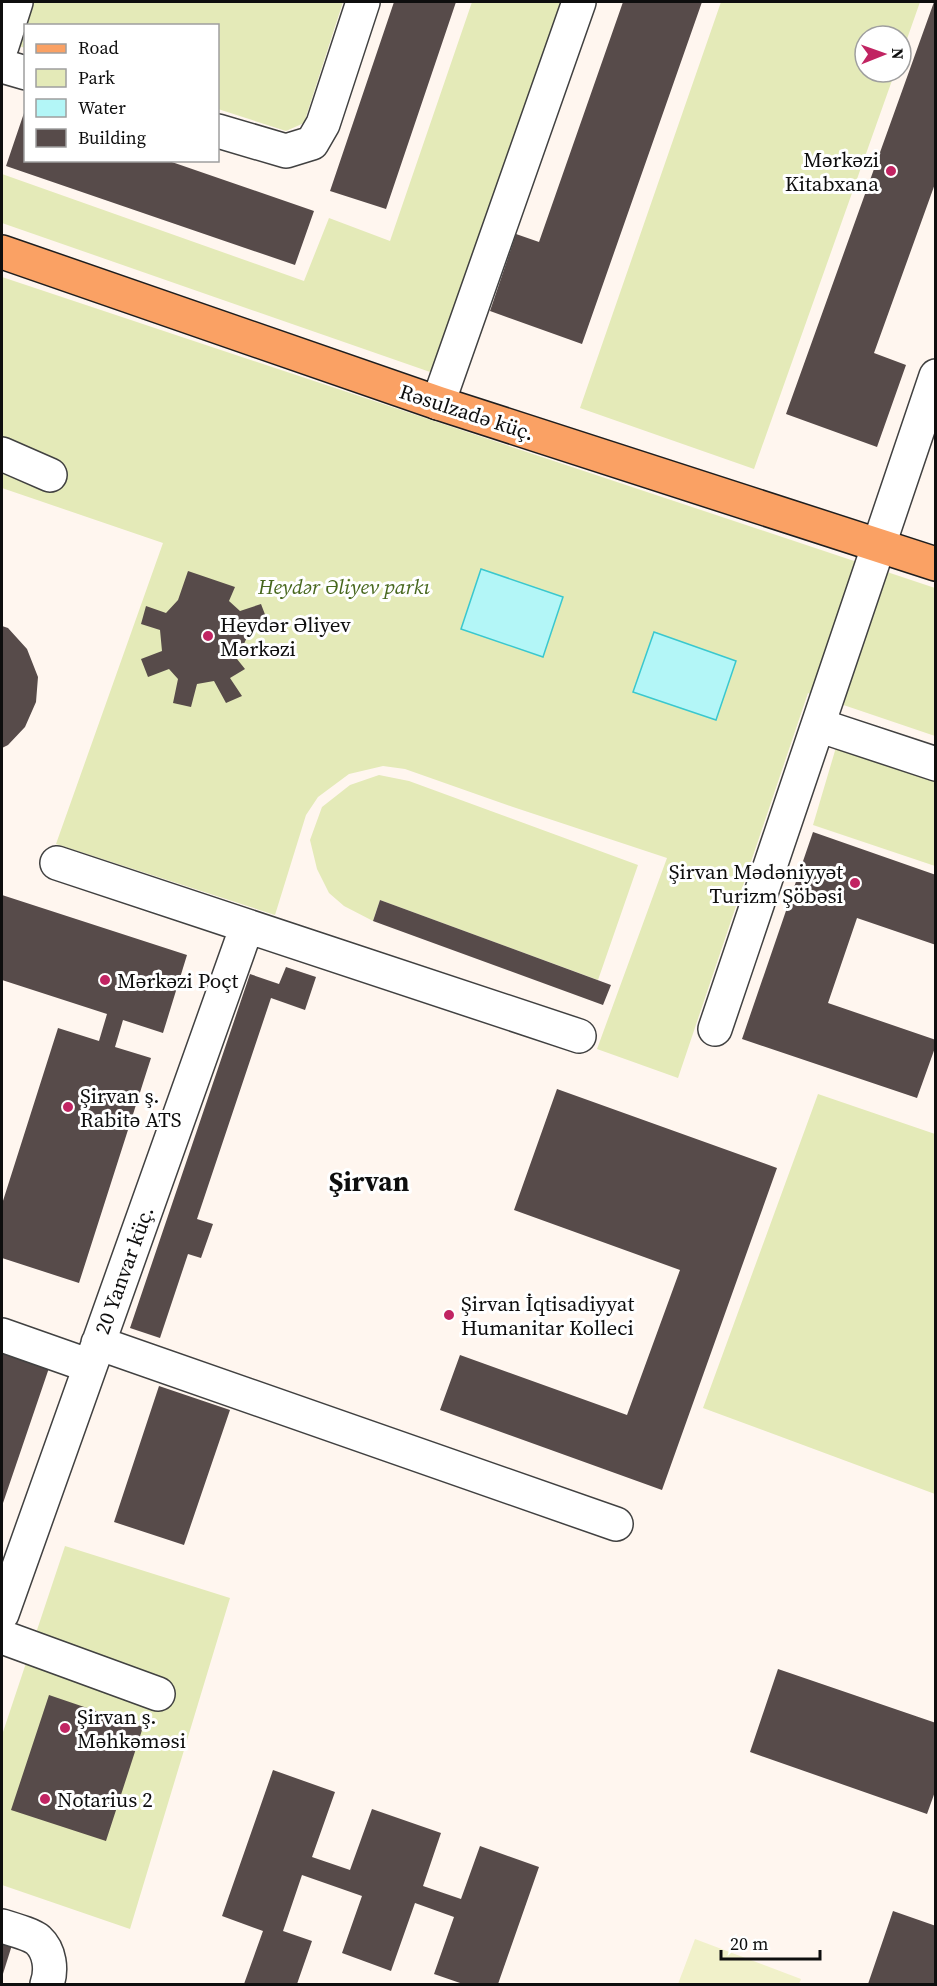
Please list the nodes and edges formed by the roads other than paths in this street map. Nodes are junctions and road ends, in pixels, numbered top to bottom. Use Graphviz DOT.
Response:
graph roads {
  1 [pos="16,2"];
  2 [pos="363,2"];
  3 [pos="579,2"];
  4 [pos="2,46"];
  5 [pos="2,66"];
  6 [pos="24,72"];
  7 [pos="219,131"];
  8 [pos="2,252"];
  9 [pos="936,376"];
  10 [pos="438,403"];
  11 [pos="2,454"];
  12 [pos="50,475"];
  13 [pos="878,545"];
  14 [pos="936,564"];
  15 [pos="818,725"];
  16 [pos="936,764"];
  17 [pos="57,863"];
  18 [pos="246,926"];
  19 [pos="715,1029"];
  20 [pos="579,1036"];
  21 [pos="2,1335"];
  22 [pos="94,1355"];
  23 [pos="616,1524"];
  24 [pos="2,1614"];
  25 [pos="2,1637"];
  26 [pos="158,1694"];
  27 [pos="2,1926"];
  28 [pos="47,1984"];
  1 -- 4 [label="street"];
  2 -- 7 [label="street"];
  3 -- 10 [label="street"];
  5 -- 6 [label="street"];
  8 -- 10 [label="main road, Rəsulzadə küç."];
  9 -- 13 [label="street"];
  10 -- 13 [label="main road, Rəsulzadə küç."];
  11 -- 12 [label="street"];
  13 -- 14 [label="main road, Rəsulzadə küç."];
  13 -- 15 [label="street"];
  15 -- 16 [label="street"];
  15 -- 19 [label="street"];
  17 -- 18 [label="street"];
  18 -- 20 [label="street"];
  18 -- 22 [label="street, 20 Yanvar küç."];
  21 -- 22 [label="street"];
  22 -- 23 [label="street"];
  22 -- 24 [label="street, 20 Yanvar küç."];
  25 -- 26 [label="street"];
  27 -- 28 [label="street"];
}
